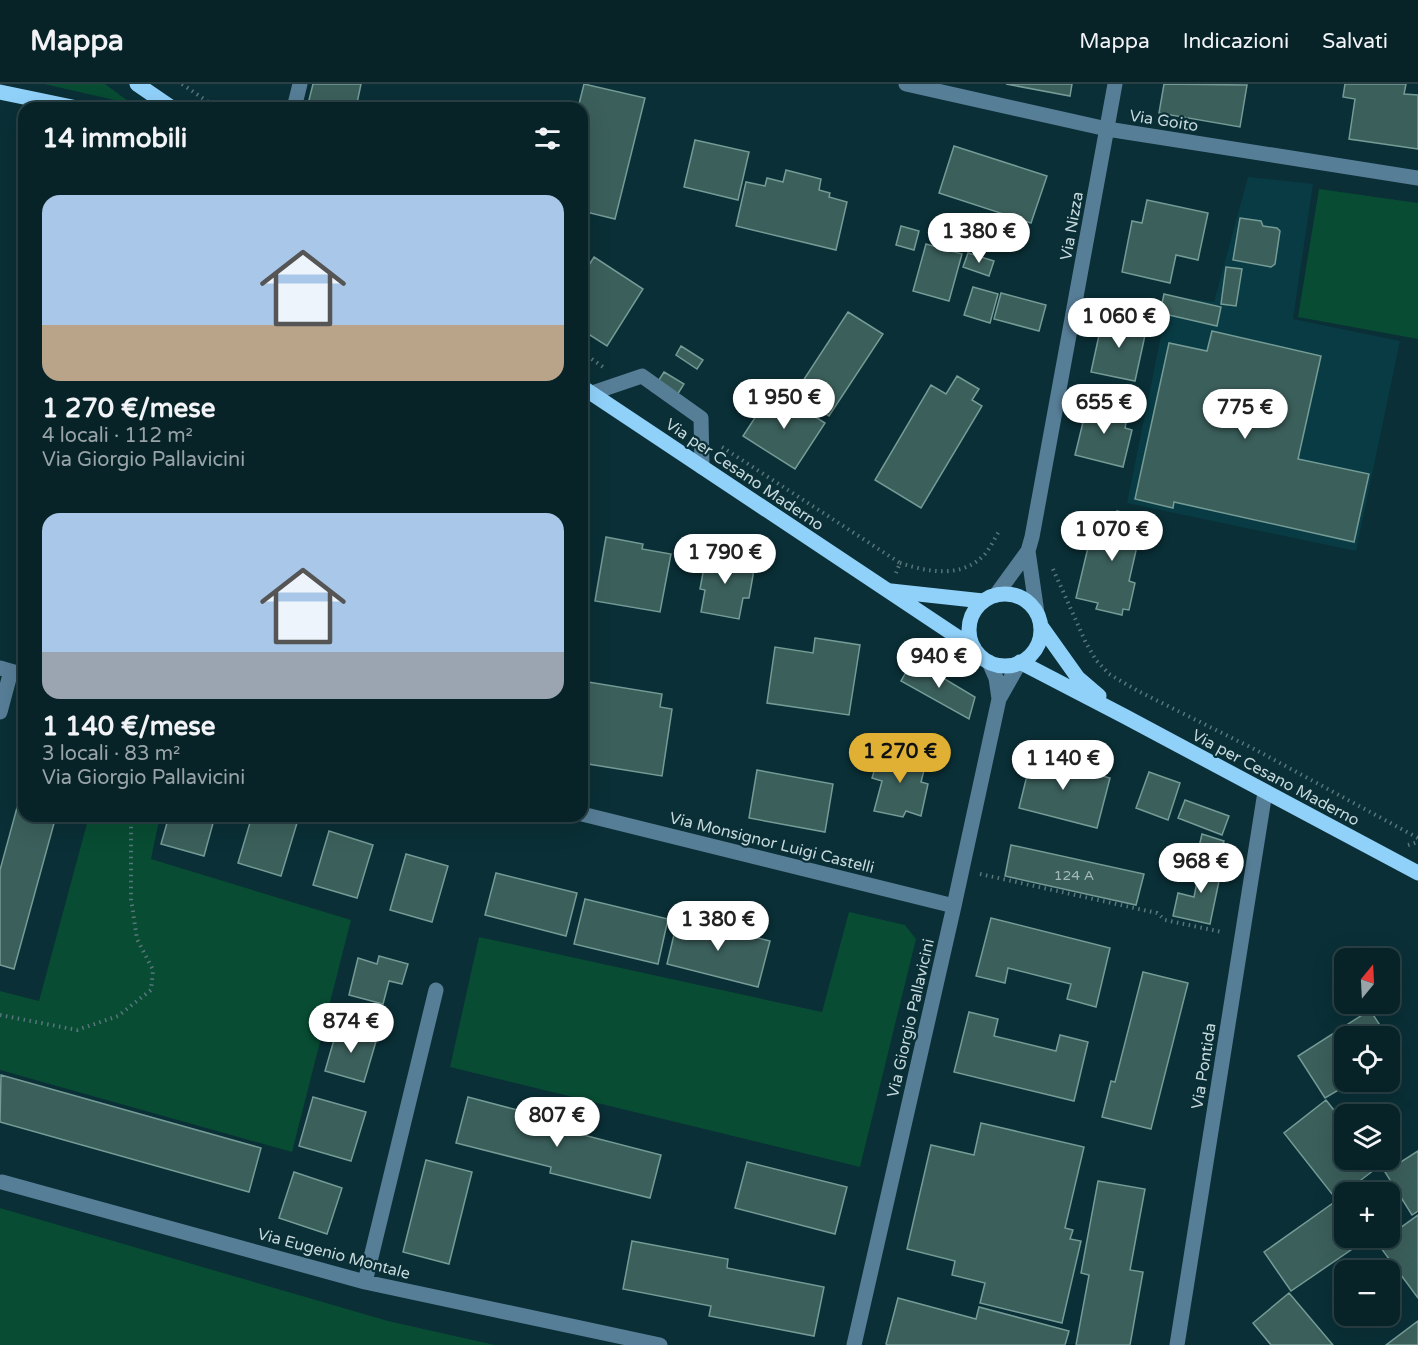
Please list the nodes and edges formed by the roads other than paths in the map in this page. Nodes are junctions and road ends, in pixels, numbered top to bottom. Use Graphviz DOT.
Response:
graph roads {
  1 [pos="137,84"];
  2 [pos="300,84"];
  3 [pos="906,84"];
  4 [pos="1115,84"];
  5 [pos="0,92"];
  6 [pos="48,102"];
  7 [pos="163,102"];
  8 [pos="296,102"];
  9 [pos="1107,129"];
  10 [pos="1418,178"];
  11 [pos="588,390"];
  12 [pos="588,391"];
  13 [pos="702,467"];
  14 [pos="1028,551"];
  15 [pos="888,590"];
  16 [pos="989,598"];
  17 [pos="1039,620"];
  18 [pos="974,648"];
  19 [pos="989,662"];
  20 [pos="1020,662"];
  21 [pos="12,672"];
  22 [pos="999,699"];
  23 [pos="0,712"];
  24 [pos="1117,712"];
  25 [pos="1265,792"];
  26 [pos="588,815"];
  27 [pos="1418,873"];
  28 [pos="954,906"];
  29 [pos="436,990"];
  30 [pos="2,1182"];
  31 [pos="365,1282"];
  32 [pos="660,1345"];
  33 [pos="854,1345"];
  34 [pos="1177,1345"];
  1 -- 7 [label="main road"];
  2 -- 8 [label="street"];
  3 -- 9 [label="street, Via Goito"];
  4 -- 9 [label="street, Via Nizza"];
  5 -- 6 [label="main road"];
  9 -- 10 [label="street, Via Goito"];
  9 -- 14 [label="street, Via Nizza"];
  11 -- 13 [label="street"];
  12 -- 13 [label="main road, Via per Cesano Maderno"];
  13 -- 15 [label="main road, Via per Cesano Maderno"];
  14 -- 16 [label="street, Via Nizza"];
  14 -- 17 [label="street, Via Nizza"];
  15 -- 16 [label="main road, Via per Cesano Maderno"];
  15 -- 18 [label="main road, Via per Cesano Maderno"];
  16 -- 17 [label="main road"];
  16 -- 18 [label="main road"];
  17 -- 20 [label="main road"];
  17 -- 24 [label="main road, Via per Cesano Maderno"];
  18 -- 19 [label="main road"];
  19 -- 20 [label="main road"];
  19 -- 22 [label="street, Via Giorgio Pallavicini"];
  20 -- 22 [label="street, Via Giorgio Pallavicini"];
  20 -- 24 [label="main road, Via per Cesano Maderno"];
  21 -- 23 [label="street"];
  22 -- 28 [label="street, Via Giorgio Pallavicini"];
  24 -- 25 [label="main road, Via per Cesano Maderno"];
  25 -- 27 [label="main road, Via per Cesano Maderno"];
  25 -- 34 [label="street, Via Pontida"];
  26 -- 28 [label="street, Via Monsignor Luigi Castelli"];
  28 -- 33 [label="street, Via Giorgio Pallavicini"];
  29 -- 31 [label="street"];
  30 -- 31 [label="street, Via Eugenio Montale"];
  31 -- 32 [label="street, Via Eugenio Montale"];
}
